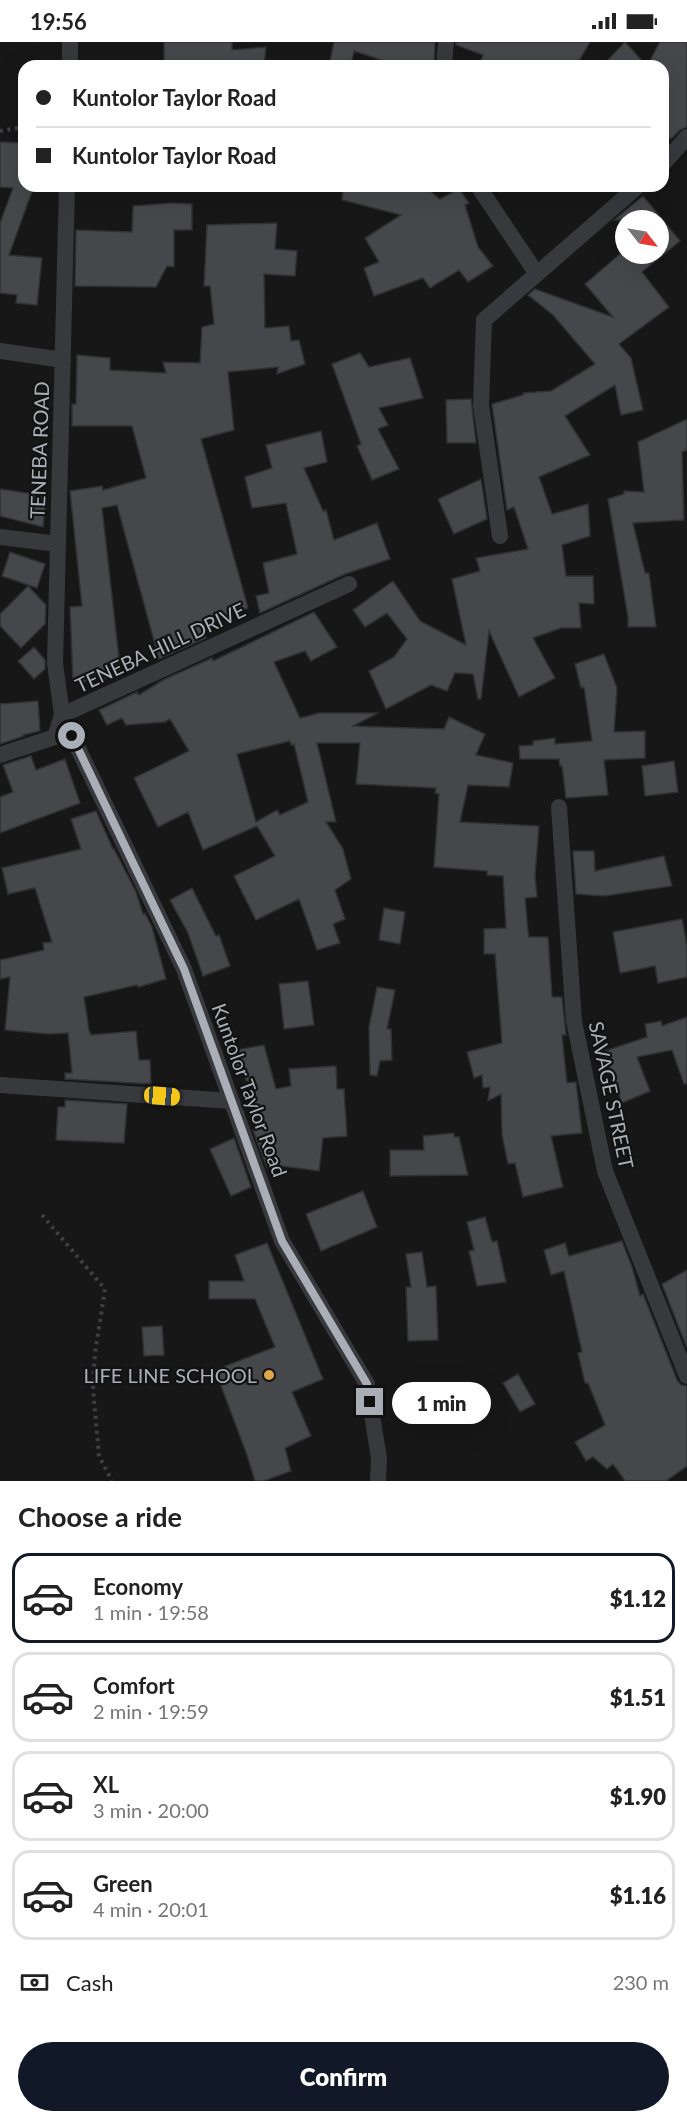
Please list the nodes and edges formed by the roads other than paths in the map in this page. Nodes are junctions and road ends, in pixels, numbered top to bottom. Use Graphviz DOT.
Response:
graph roads {
  1 [pos="70,42"];
  2 [pos="446,42"];
  3 [pos="70,60"];
  4 [pos="444,60"];
  5 [pos="687,137"];
  6 [pos="669,157"];
  7 [pos="67,192"];
  8 [pos="482,192"];
  9 [pos="631,192"];
  10 [pos="537,274"];
  11 [pos="0,351"];
  12 [pos="63,360"];
  13 [pos="500,536"];
  14 [pos="0,537"];
  15 [pos="58,544"];
  16 [pos="349,584"];
  17 [pos="62,715"];
  18 [pos="0,755"];
  19 [pos="559,807"];
  20 [pos="0,1085"];
  21 [pos="231,1101"];
  22 [pos="687,1376"];
  23 [pos="378,1481"];
  1 -- 3 [label="street"];
  2 -- 4 [label="street"];
  5 -- 6 [label="street"];
  7 -- 12 [label="street, TENEBA ROAD"];
  8 -- 10 [label="street"];
  9 -- 10 [label="street"];
  10 -- 13 [label="street"];
  11 -- 12 [label="street"];
  12 -- 15 [label="street, TENEBA ROAD"];
  14 -- 15 [label="street"];
  15 -- 17 [label="street, TENEBA ROAD"];
  16 -- 17 [label="street, TENEBA HILL DRIVE"];
  17 -- 18 [label="street, TENEBA HILL DRIVE"];
  17 -- 21 [label="street, Kuntolor Taylor Road"];
  19 -- 22 [label="street, SAVAGE STREET"];
  20 -- 21 [label="street"];
  21 -- 23 [label="street, Kuntolor Taylor Road"];
}
